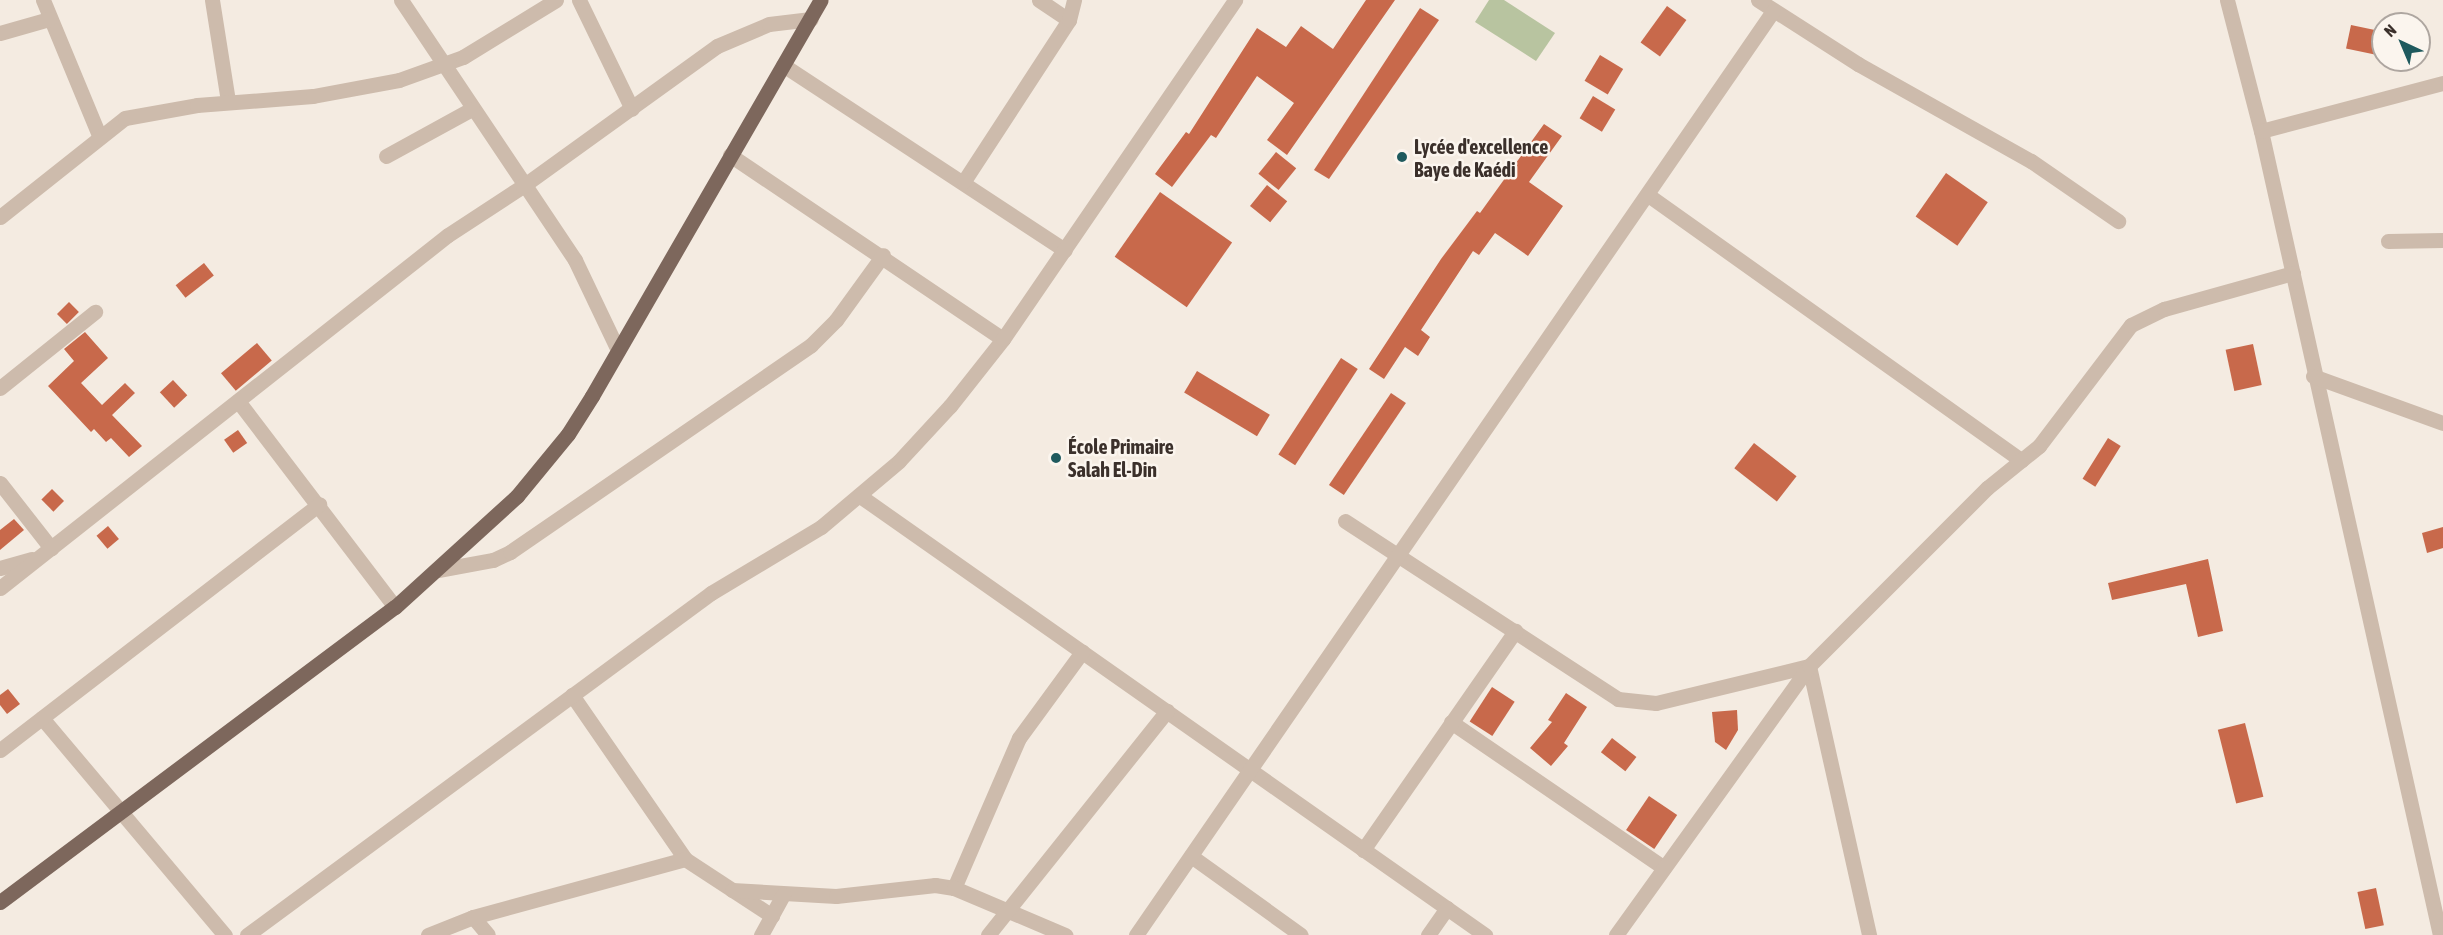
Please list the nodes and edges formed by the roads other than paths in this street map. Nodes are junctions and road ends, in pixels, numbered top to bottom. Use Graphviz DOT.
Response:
graph roads {
  1 [pos="43,0"];
  2 [pos="212,0"];
  3 [pos="401,0"];
  4 [pos="556,0"];
  5 [pos="579,0"];
  6 [pos="821,0"];
  7 [pos="1039,0"];
  8 [pos="1074,0"];
  9 [pos="1235,0"];
  10 [pos="1758,0"];
  11 [pos="2228,0"];
  12 [pos="1773,11"];
  13 [pos="50,18"];
  14 [pos="811,19"];
  15 [pos="1069,20"];
  16 [pos="0,33"];
  17 [pos="444,64"];
  18 [pos="783,64"];
  19 [pos="2443,82"];
  20 [pos="228,101"];
  21 [pos="472,109"];
  22 [pos="632,109"];
  23 [pos="2261,131"];
  24 [pos="99,135"];
  25 [pos="730,155"];
  26 [pos="386,156"];
  27 [pos="964,181"];
  28 [pos="523,186"];
  29 [pos="1648,195"];
  30 [pos="0,217"];
  31 [pos="2118,221"];
  32 [pos="2443,240"];
  33 [pos="2388,241"];
  34 [pos="1065,250"];
  35 [pos="883,255"];
  36 [pos="2293,273"];
  37 [pos="95,312"];
  38 [pos="1003,339"];
  39 [pos="618,350"];
  40 [pos="2313,376"];
  41 [pos="0,388"];
  42 [pos="238,401"];
  43 [pos="2443,423"];
  44 [pos="2021,460"];
  45 [pos="0,483"];
  46 [pos="860,496"];
  47 [pos="319,504"];
  48 [pos="1345,521"];
  49 [pos="46,552"];
  50 [pos="1399,556"];
  51 [pos="0,568"];
  52 [pos="438,570"];
  53 [pos="0,588"];
  54 [pos="395,607"];
  55 [pos="1515,631"];
  56 [pos="1082,652"];
  57 [pos="1809,666"];
  58 [pos="572,695"];
  59 [pos="1167,711"];
  60 [pos="42,718"];
  61 [pos="1451,722"];
  62 [pos="0,750"];
  63 [pos="1251,770"];
  64 [pos="120,814"];
  65 [pos="1363,850"];
  66 [pos="1191,856"];
  67 [pos="685,859"];
  68 [pos="1664,868"];
  69 [pos="954,888"];
  70 [pos="732,890"];
  71 [pos="783,895"];
  72 [pos="0,902"];
  73 [pos="1447,908"];
  74 [pos="1007,911"];
  75 [pos="772,916"];
  76 [pos="473,917"];
  77 [pos="225,935"];
  78 [pos="247,935"];
  79 [pos="428,935"];
  80 [pos="488,935"];
  81 [pos="761,935"];
  82 [pos="988,935"];
  83 [pos="1065,935"];
  84 [pos="1136,935"];
  85 [pos="1301,935"];
  86 [pos="1428,935"];
  87 [pos="1485,935"];
  88 [pos="1616,935"];
  89 [pos="1869,935"];
  90 [pos="2440,935"];
  1 -- 13 [label="street"];
  2 -- 20 [label="street"];
  3 -- 17 [label="street"];
  4 -- 17 [label="street"];
  5 -- 22 [label="street"];
  6 -- 14 [label="main road"];
  7 -- 15 [label="street"];
  8 -- 15 [label="street"];
  9 -- 34 [label="street"];
  10 -- 12 [label="street"];
  11 -- 23 [label="street"];
  12 -- 29 [label="street"];
  12 -- 31 [label="street"];
  13 -- 16 [label="street"];
  13 -- 24 [label="street"];
  14 -- 18 [label="main road"];
  14 -- 22 [label="street"];
  15 -- 27 [label="street"];
  17 -- 20 [label="street"];
  17 -- 21 [label="street"];
  18 -- 25 [label="main road"];
  18 -- 27 [label="street"];
  19 -- 23 [label="street"];
  20 -- 24 [label="street"];
  21 -- 26 [label="street"];
  21 -- 28 [label="street"];
  22 -- 28 [label="street"];
  23 -- 36 [label="street"];
  24 -- 30 [label="street"];
  25 -- 35 [label="street"];
  25 -- 39 [label="main road"];
  27 -- 34 [label="street"];
  28 -- 39 [label="street"];
  28 -- 42 [label="street"];
  29 -- 44 [label="street"];
  29 -- 50 [label="street"];
  32 -- 33 [label="street"];
  34 -- 38 [label="street"];
  35 -- 38 [label="street"];
  35 -- 52 [label="street"];
  36 -- 40 [label="street"];
  36 -- 44 [label="street"];
  37 -- 41 [label="street"];
  38 -- 46 [label="street"];
  39 -- 52 [label="main road"];
  40 -- 43 [label="street"];
  40 -- 90 [label="street"];
  42 -- 47 [label="street"];
  42 -- 49 [label="street"];
  44 -- 57 [label="street"];
  45 -- 49 [label="street"];
  46 -- 56 [label="street"];
  46 -- 58 [label="street"];
  47 -- 54 [label="street"];
  47 -- 60 [label="street"];
  48 -- 50 [label="street"];
  49 -- 51 [label="street"];
  49 -- 53 [label="street"];
  50 -- 55 [label="street"];
  50 -- 63 [label="street"];
  52 -- 54 [label="main road"];
  54 -- 64 [label="main road"];
  55 -- 57 [label="street"];
  55 -- 61 [label="street"];
  56 -- 59 [label="street"];
  56 -- 69 [label="street"];
  57 -- 68 [label="street"];
  57 -- 89 [label="street"];
  58 -- 67 [label="street"];
  58 -- 78 [label="street"];
  59 -- 63 [label="street"];
  59 -- 74 [label="street"];
  60 -- 62 [label="street"];
  60 -- 64 [label="street"];
  61 -- 65 [label="street"];
  61 -- 68 [label="street"];
  63 -- 65 [label="street"];
  63 -- 66 [label="street"];
  64 -- 72 [label="main road"];
  64 -- 77 [label="street"];
  65 -- 73 [label="street"];
  66 -- 84 [label="street"];
  66 -- 85 [label="street"];
  67 -- 70 [label="street"];
  67 -- 76 [label="street"];
  68 -- 88 [label="street"];
  69 -- 71 [label="street"];
  69 -- 74 [label="street"];
  70 -- 71 [label="street"];
  70 -- 75 [label="street"];
  71 -- 75 [label="street"];
  73 -- 86 [label="street"];
  73 -- 87 [label="street"];
  74 -- 82 [label="street"];
  74 -- 83 [label="street"];
  75 -- 81 [label="street"];
  76 -- 79 [label="street"];
  76 -- 80 [label="street"];
}
